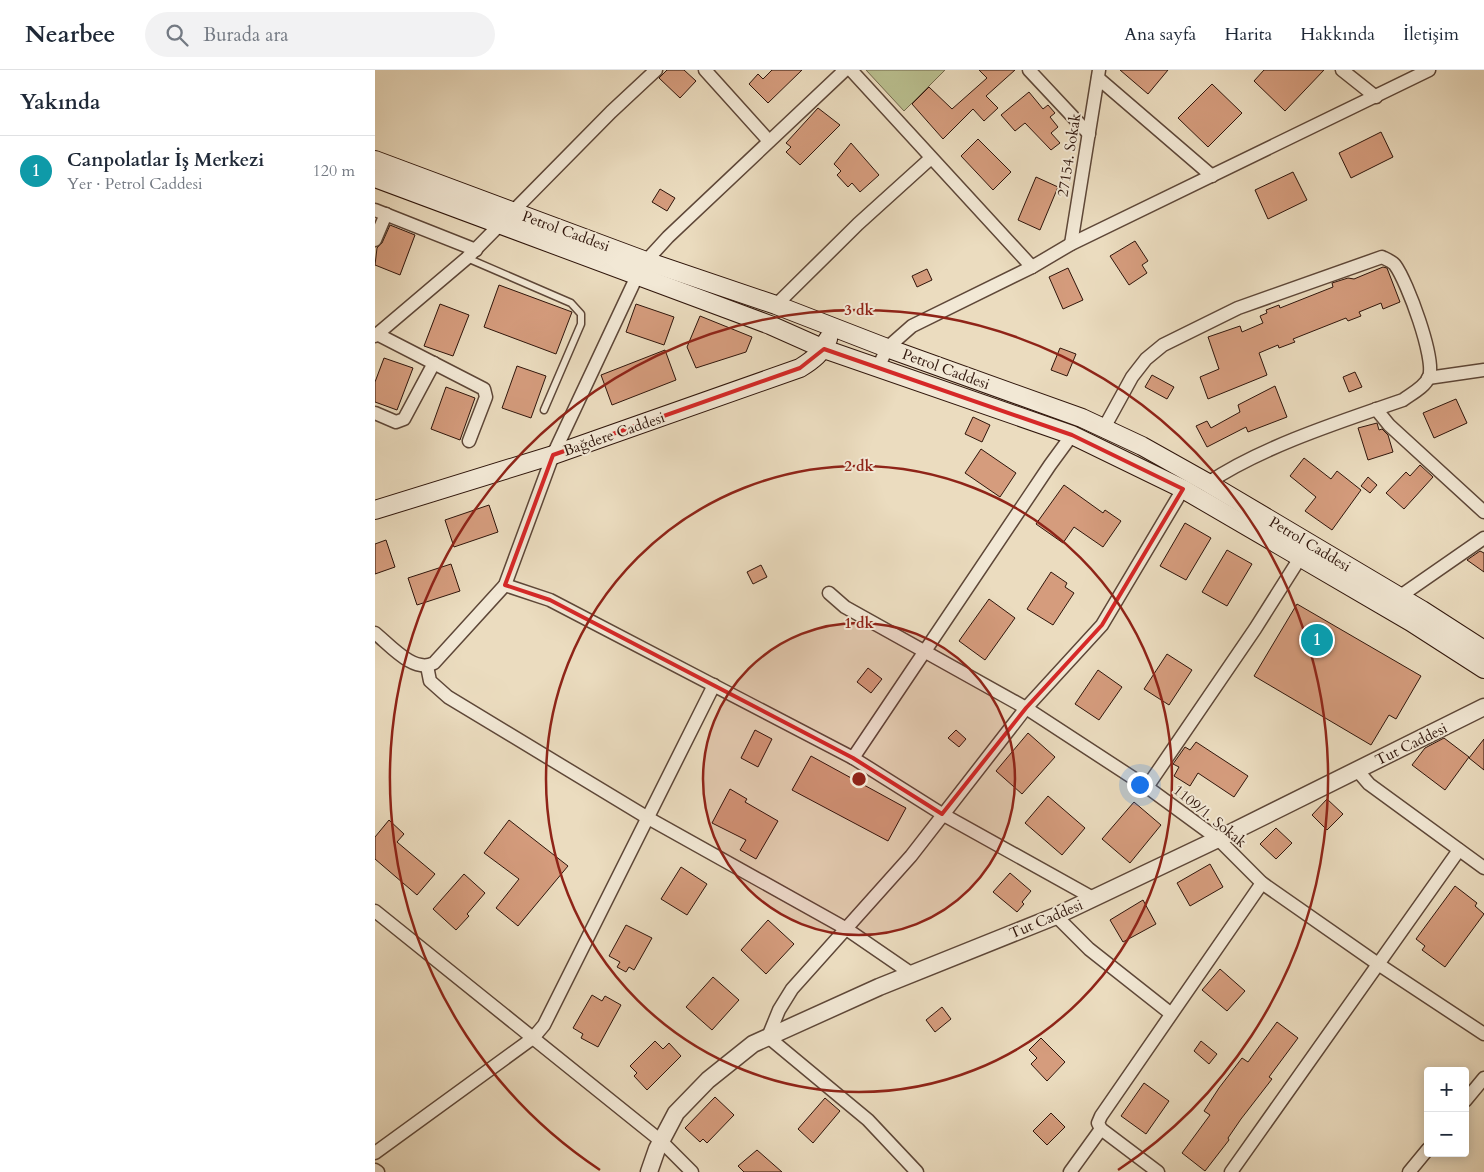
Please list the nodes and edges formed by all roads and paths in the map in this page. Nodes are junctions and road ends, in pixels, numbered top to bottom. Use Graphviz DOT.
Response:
graph roads {
  1 [pos="656,70"];
  2 [pos="705,70"];
  3 [pos="845,70"];
  4 [pos="851,70"];
  5 [pos="1029,70"];
  6 [pos="1342,70"];
  7 [pos="1429,70"];
  8 [pos="1099,74"];
  9 [pos="1376,97"];
  10 [pos="1089,134"];
  11 [pos="769,142"];
  12 [pos="931,158"];
  13 [pos="375,160"];
  14 [pos="1212,176"];
  15 [pos="375,178"];
  16 [pos="380,212"];
  17 [pos="513,212"];
  18 [pos="501,225"];
  19 [pos="375,240"];
  20 [pos="1071,244"];
  21 [pos="472,254"];
  22 [pos="1032,267"];
  23 [pos="641,269"];
  24 [pos="776,305"];
  25 [pos="833,328"];
  26 [pos="376,335"];
  27 [pos="887,348"];
  28 [pos="824,349"];
  29 [pos="434,363"];
  30 [pos="878,368"];
  31 [pos="1484,370"];
  32 [pos="1429,378"];
  33 [pos="1376,409"];
  34 [pos="544,410"];
  35 [pos="376,417"];
  36 [pos="1104,428"];
  37 [pos="1072,435"];
  38 [pos="469,441"];
  39 [pos="553,455"];
  40 [pos="1208,483"];
  41 [pos="1183,490"];
  42 [pos="375,510"];
  43 [pos="1484,512"];
  44 [pos="1484,538"];
  45 [pos="1305,551"];
  46 [pos="505,585"];
  47 [pos="829,593"];
  48 [pos="1399,597"];
  49 [pos="375,633"];
  50 [pos="924,650"];
  51 [pos="1484,650"];
  52 [pos="427,666"];
  53 [pos="1484,669"];
  54 [pos="714,685"];
  55 [pos="1484,707"];
  56 [pos="1026,708"];
  57 [pos="853,758"];
  58 [pos="1357,770"];
  59 [pos="1147,787"];
  60 [pos="942,814"];
  61 [pos="648,818"];
  62 [pos="1218,839"];
  63 [pos="1459,850"];
  64 [pos="1484,868"];
  65 [pos="1262,883"];
  66 [pos="1093,898"];
  67 [pos="375,911"];
  68 [pos="1056,916"];
  69 [pos="845,928"];
  70 [pos="1378,964"];
  71 [pos="911,974"];
  72 [pos="1170,1013"];
  73 [pos="1484,1034"];
  74 [pos="768,1037"];
  75 [pos="533,1038"];
  76 [pos="1484,1078"];
  77 [pos="1469,1096"];
  78 [pos="1101,1129"];
  79 [pos="661,1141"];
  80 [pos="375,1153"];
  81 [pos="1424,1154"];
  82 [pos="649,1172"];
  83 [pos="692,1172"];
  84 [pos="917,1172"];
  85 [pos="1069,1172"];
  86 [pos="1158,1172"];
  87 [pos="1231,1172"];
  88 [pos="1409,1172"];
  1 -- 17 [label="street"];
  2 -- 11 [label="street"];
  3 -- 11 [label="street"];
  4 -- 12 [label="street"];
  5 -- 10 [label="street"];
  6 -- 9 [label="street"];
  7 -- 9 [label="street"];
  8 -- 10 [label="street, 27154. Sokak"];
  8 -- 14 [label="street"];
  9 -- 14 [label="street"];
  10 -- 20 [label="street, 27154. Sokak"];
  11 -- 23 [label="street"];
  12 -- 22 [label="street"];
  12 -- 24 [label="street"];
  13 -- 17 [label="main road, Petrol Caddesi"];
  14 -- 20 [label="street"];
  15 -- 18 [label="main road"];
  16 -- 19 [label="street"];
  16 -- 21 [label="street"];
  17 -- 18 [label="street"];
  17 -- 23 [label="main road, Petrol Caddesi"];
  18 -- 21 [label="street"];
  18 -- 23 [label="main road"];
  20 -- 22 [label="street"];
  21 -- 26 [label="street"];
  21 -- 34 [label="lane"];
  22 -- 27 [label="street"];
  23 -- 24 [label="main road, Petrol Caddesi"];
  23 -- 28 [label="main road"];
  23 -- 39 [label="street"];
  24 -- 25 [label="main road, Petrol Caddesi"];
  25 -- 27 [label="main road, Petrol Caddesi"];
  25 -- 28 [label="main road, Bağdere Caddesi"];
  26 -- 29 [label="street"];
  27 -- 30 [label="street"];
  27 -- 36 [label="main road, Petrol Caddesi"];
  28 -- 30 [label="main road"];
  28 -- 39 [label="main road, Bağdere Caddesi"];
  29 -- 35 [label="street"];
  29 -- 38 [label="street"];
  30 -- 37 [label="main road"];
  31 -- 32 [label="street"];
  32 -- 33 [label="street"];
  32 -- 36 [label="street"];
  33 -- 40 [label="street"];
  33 -- 43 [label="street"];
  36 -- 40 [label="main road, Petrol Caddesi"];
  37 -- 41 [label="main road"];
  37 -- 50 [label="street"];
  39 -- 42 [label="main road, Bağdere Caddesi"];
  39 -- 46 [label="street"];
  40 -- 45 [label="main road, Petrol Caddesi"];
  41 -- 45 [label="main road"];
  41 -- 56 [label="street"];
  44 -- 48 [label="street"];
  45 -- 48 [label="main road, Petrol Caddesi"];
  45 -- 53 [label="main road"];
  45 -- 59 [label="street"];
  46 -- 52 [label="street"];
  46 -- 54 [label="street"];
  47 -- 50 [label="street, 1109/1. Sokak"];
  48 -- 51 [label="main road, Petrol Caddesi"];
  49 -- 52 [label="street"];
  50 -- 56 [label="street, 1109/1. Sokak"];
  50 -- 57 [label="street"];
  52 -- 61 [label="street"];
  54 -- 57 [label="street"];
  54 -- 61 [label="street"];
  55 -- 58 [label="street, Tut Caddesi"];
  56 -- 59 [label="street, 1109/1. Sokak"];
  56 -- 60 [label="street"];
  57 -- 60 [label="street"];
  58 -- 62 [label="street, Tut Caddesi"];
  58 -- 63 [label="street"];
  59 -- 62 [label="street, 1109/1. Sokak"];
  60 -- 66 [label="street"];
  60 -- 69 [label="street"];
  61 -- 69 [label="street"];
  61 -- 75 [label="street"];
  62 -- 65 [label="street, 1109/1. Sokak"];
  62 -- 66 [label="street, Tut Caddesi"];
  63 -- 64 [label="street"];
  63 -- 70 [label="street"];
  65 -- 70 [label="street, 1109/1. Sokak"];
  65 -- 72 [label="street"];
  66 -- 68 [label="street, Tut Caddesi"];
  67 -- 75 [label="street"];
  68 -- 71 [label="street, Tut Caddesi"];
  68 -- 72 [label="street"];
  69 -- 71 [label="street"];
  69 -- 74 [label="street"];
  70 -- 73 [label="street, 1109/1. Sokak"];
  70 -- 87 [label="street"];
  71 -- 74 [label="street, Tut Caddesi"];
  72 -- 78 [label="street"];
  74 -- 79 [label="street, Tut Caddesi"];
  74 -- 84 [label="street"];
  75 -- 79 [label="street"];
  75 -- 80 [label="street"];
  76 -- 77 [label="street"];
  78 -- 85 [label="street"];
  78 -- 86 [label="street"];
  79 -- 82 [label="street, Tut Caddesi"];
  79 -- 83 [label="street"];
  81 -- 88 [label="street"];
}
